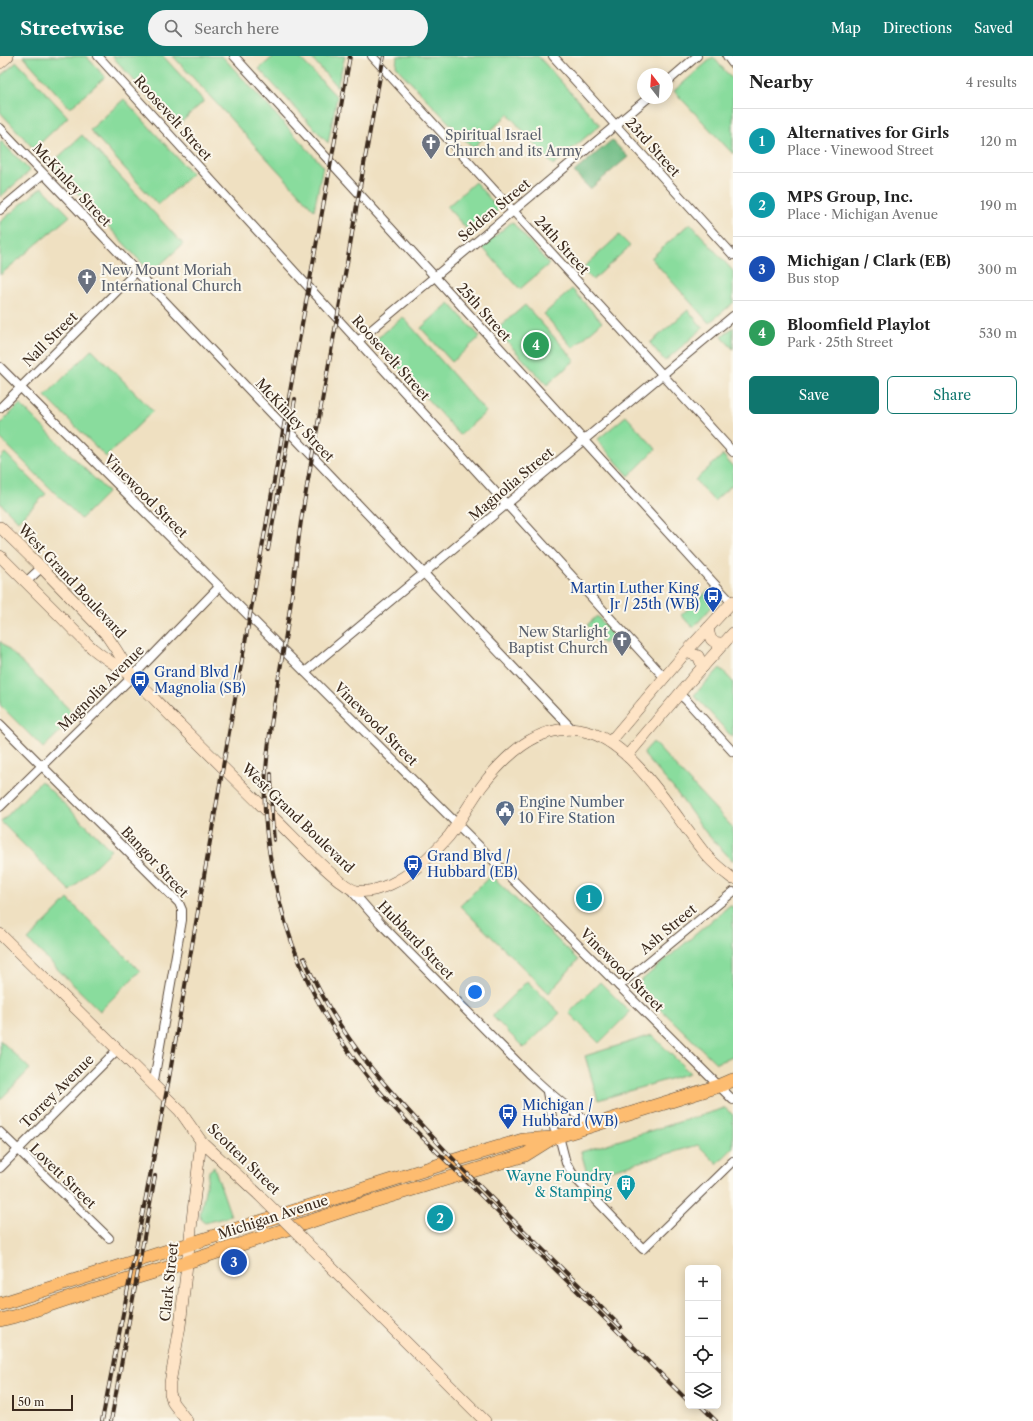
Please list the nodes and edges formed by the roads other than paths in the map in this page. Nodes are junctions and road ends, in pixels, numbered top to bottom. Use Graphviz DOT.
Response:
graph roads {
  1 [pos="8,56"];
  2 [pos="98,56"];
  3 [pos="234,56"];
  4 [pos="372,56"];
  5 [pos="553,56"];
  6 [pos="697,56"];
  7 [pos="727,56"];
  8 [pos="0,63"];
  9 [pos="733,64"];
  10 [pos="673,77"];
  11 [pos="641,104"];
  12 [pos="615,125"];
  13 [pos="0,128"];
  14 [pos="43,174"];
  15 [pos="0,210"];
  16 [pos="513,211"];
  17 [pos="733,255"];
  18 [pos="136,272"];
  19 [pos="435,276"];
  20 [pos="733,316"];
  21 [pos="358,341"];
  22 [pos="0,367"];
  23 [pos="663,375"];
  24 [pos="20,388"];
  25 [pos="0,408"];
  26 [pos="584,440"];
  27 [pos="733,452"];
  28 [pos="506,504"];
  29 [pos="0,527"];
  30 [pos="0,556"];
  31 [pos="41,568"];
  32 [pos="423,573"];
  33 [pos="26,582"];
  34 [pos="219,587"];
  35 [pos="732,602"];
  36 [pos="708,628"];
  37 [pos="733,633"];
  38 [pos="724,643"];
  39 [pos="686,652"];
  40 [pos="702,667"];
  41 [pos="305,672"];
  42 [pos="132,677"];
  43 [pos="664,678"];
  44 [pos="679,694"];
  45 [pos="0,724"];
  46 [pos="572,729"];
  47 [pos="610,742"];
  48 [pos="733,752"];
  49 [pos="627,756"];
  50 [pos="42,765"];
  51 [pos="0,807"];
  52 [pos="457,824"];
  53 [pos="733,879"];
  54 [pos="351,890"];
  55 [pos="733,892"];
  56 [pos="0,934"];
  57 [pos="619,986"];
  58 [pos="117,1050"];
  59 [pos="733,1080"];
  60 [pos="153,1086"];
  61 [pos="719,1086"];
  62 [pos="547,1092"];
  63 [pos="733,1100"];
  64 [pos="592,1125"];
  65 [pos="0,1132"];
  66 [pos="556,1137"];
  67 [pos="201,1141"];
  68 [pos="18,1150"];
  69 [pos="733,1161"];
  70 [pos="0,1168"];
  71 [pos="109,1238"];
  72 [pos="189,1245"];
  73 [pos="187,1262"];
  74 [pos="0,1304"];
  75 [pos="0,1320"];
  76 [pos="187,1421"];
  77 [pos="485,1421"];
  1 -- 8 [label="main road"];
  2 -- 21 [label="street, Roosevelt Street"];
  3 -- 19 [label="street, 25th Street"];
  4 -- 16 [label="street, 24th Street"];
  5 -- 12 [label="street, 23rd Street"];
  6 -- 10 [label="street"];
  7 -- 9 [label="street"];
  11 -- 12 [label="street, Selden Street"];
  12 -- 16 [label="street, Selden Street"];
  12 -- 17 [label="street, 23rd Street"];
  13 -- 14 [label="street, McKinley Street"];
  14 -- 15 [label="street"];
  14 -- 18 [label="street, McKinley Street"];
  16 -- 19 [label="street, Selden Street"];
  16 -- 23 [label="street, 24th Street"];
  18 -- 24 [label="street, Nall Street"];
  18 -- 32 [label="street, McKinley Street"];
  19 -- 21 [label="street, Selden Street"];
  19 -- 26 [label="street, 25th Street"];
  20 -- 23 [label="street, Magnolia Street"];
  21 -- 28 [label="street, Roosevelt Street"];
  22 -- 24 [label="street, Vinewood Street"];
  23 -- 26 [label="street, Magnolia Street"];
  23 -- 27 [label="street, 24th Street"];
  24 -- 25 [label="street, Nall Street"];
  24 -- 34 [label="street, Vinewood Street"];
  26 -- 28 [label="street, Magnolia Street"];
  26 -- 35 [label="street, 25th Street"];
  28 -- 32 [label="street, Magnolia Street"];
  28 -- 43 [label="street, Roosevelt Street"];
  29 -- 31 [label="main road, West Grand Boulevard"];
  30 -- 33 [label="main road, West Grand Boulevard"];
  31 -- 33 [label="street"];
  31 -- 42 [label="main road, West Grand Boulevard"];
  32 -- 41 [label="street, Magnolia Street"];
  32 -- 46 [label="street, McKinley Street"];
  33 -- 42 [label="main road, West Grand Boulevard"];
  34 -- 41 [label="street, Vinewood Street"];
  34 -- 42 [label="street, Magnolia Avenue"];
  35 -- 36 [label="main road"];
  36 -- 38 [label="main road"];
  36 -- 39 [label="main road"];
  37 -- 38 [label="main road"];
  38 -- 40 [label="main road"];
  39 -- 40 [label="main road"];
  39 -- 43 [label="main road"];
  40 -- 44 [label="main road"];
  41 -- 52 [label="street, Vinewood Street"];
  42 -- 50 [label="street, Magnolia Avenue"];
  42 -- 54 [label="main road, West Grand Boulevard"];
  43 -- 47 [label="main road"];
  44 -- 48 [label="street"];
  44 -- 49 [label="main road"];
  45 -- 50 [label="street, Bangor Street"];
  46 -- 47 [label="main road, West Grand Boulevard"];
  46 -- 52 [label="main road, West Grand Boulevard"];
  47 -- 49 [label="main road, West Grand Boulevard"];
  49 -- 53 [label="main road, West Grand Boulevard"];
  50 -- 51 [label="street, Magnolia Avenue"];
  50 -- 60 [label="street, Bangor Street"];
  52 -- 54 [label="main road, West Grand Boulevard"];
  52 -- 57 [label="street, Vinewood Street"];
  54 -- 62 [label="street, Hubbard Street"];
  55 -- 57 [label="street, Ash Street"];
  56 -- 58 [label="main road, Scotten Street"];
  57 -- 61 [label="street, Vinewood Street"];
  58 -- 60 [label="main road, Scotten Street"];
  58 -- 68 [label="street, Torrey Avenue"];
  59 -- 61 [label="main road, Michigan Avenue"];
  60 -- 67 [label="main road, Scotten Street"];
  61 -- 63 [label="street, Vinewood Street"];
  61 -- 64 [label="main road, Michigan Avenue"];
  62 -- 64 [label="street, Hubbard Street"];
  62 -- 66 [label="street"];
  64 -- 66 [label="main road, Michigan Avenue"];
  65 -- 68 [label="street, Lovett Street"];
  66 -- 69 [label="street"];
  66 -- 72 [label="main road, Michigan Avenue"];
  66 -- 73 [label="main road, Michigan Avenue"];
  67 -- 72 [label="main road, Clark Street"];
  67 -- 77 [label="main road, Scotten Street, bridge"];
  68 -- 70 [label="street, Torrey Avenue"];
  68 -- 71 [label="street, Lovett Street"];
  72 -- 73 [label="main road, Clark Street"];
  72 -- 74 [label="main road, Michigan Avenue"];
  73 -- 75 [label="main road, Michigan Avenue"];
  73 -- 76 [label="main road, Clark Street"];
}
